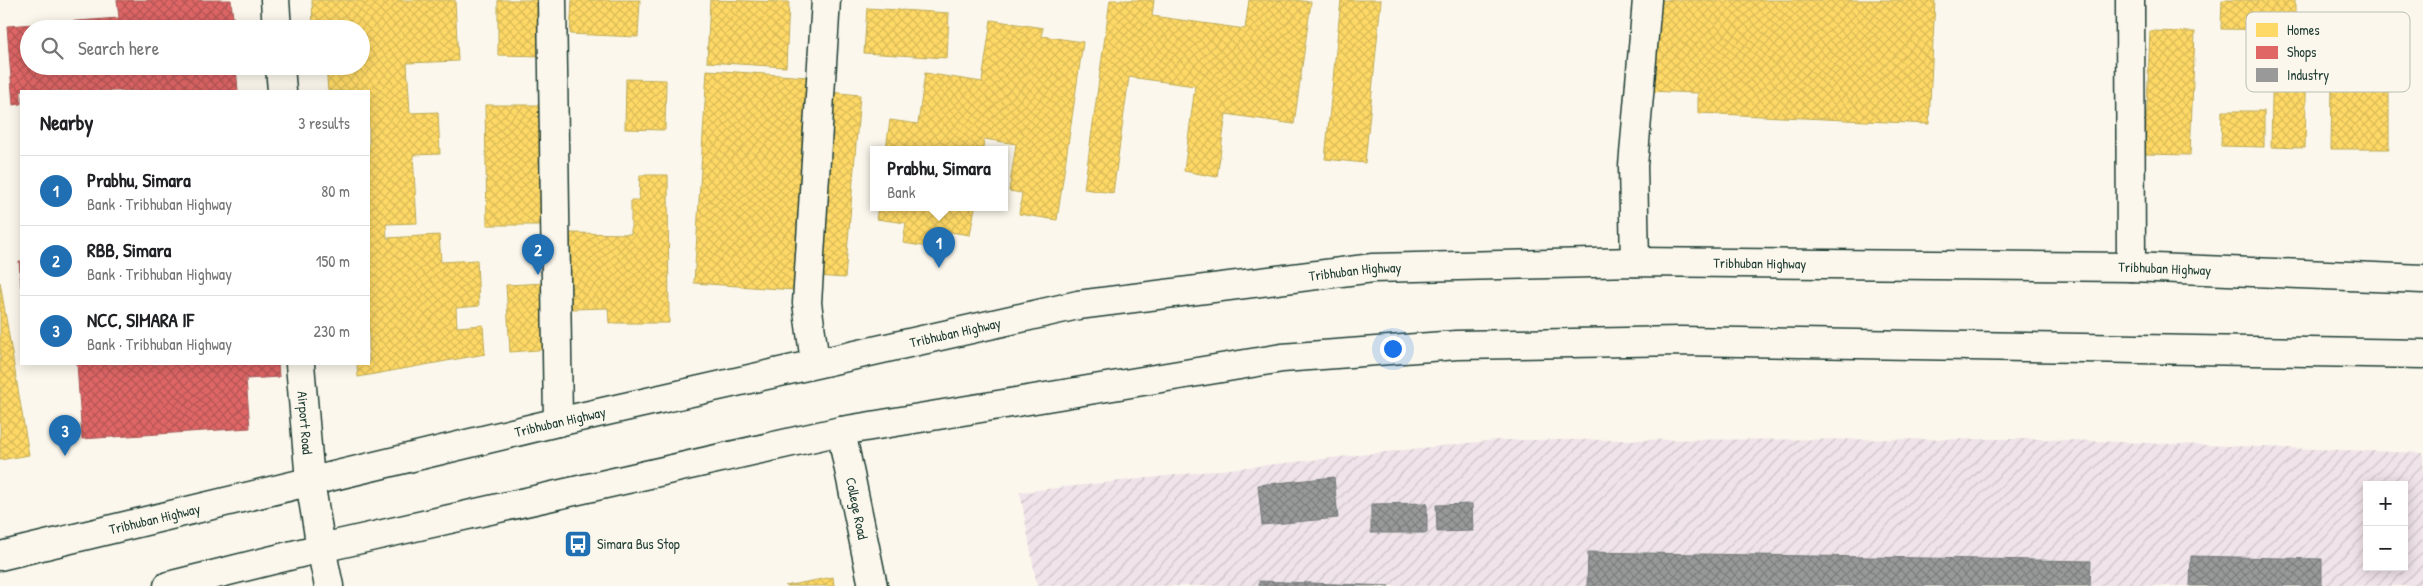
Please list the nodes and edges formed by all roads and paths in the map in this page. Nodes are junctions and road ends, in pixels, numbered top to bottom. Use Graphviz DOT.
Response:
graph roads {
  1 [pos="275,0"];
  2 [pos="552,0"];
  3 [pos="826,0"];
  4 [pos="1647,0"];
  5 [pos="2130,0"];
  6 [pos="276,20"];
  7 [pos="281,75"];
  8 [pos="282,90"];
  9 [pos="1635,262"];
  10 [pos="2130,267"];
  11 [pos="2423,279"];
  12 [pos="2423,354"];
  13 [pos="815,362"];
  14 [pos="300,365"];
  15 [pos="558,422"];
  16 [pos="841,431"];
  17 [pos="310,481"];
  18 [pos="321,548"];
  19 [pos="0,556"];
  20 [pos="168,586"];
  21 [pos="329,586"];
  22 [pos="873,586"];
  1 -- 6 [label="main road"];
  2 -- 15 [label="main road"];
  3 -- 13 [label="main road"];
  4 -- 9 [label="main road"];
  5 -- 10 [label="main road"];
  7 -- 8 [label="main road"];
  9 -- 10 [label="main road, Tribhuban Highway"];
  9 -- 13 [label="main road, Tribhuban Highway"];
  10 -- 11 [label="main road, Tribhuban Highway"];
  12 -- 16 [label="main road"];
  13 -- 15 [label="main road, Tribhuban Highway"];
  14 -- 17 [label="main road, Airport Road"];
  15 -- 17 [label="main road, Tribhuban Highway"];
  16 -- 18 [label="main road"];
  16 -- 22 [label="main road, College Road"];
  17 -- 18 [label="main road"];
  17 -- 19 [label="main road, Tribhuban Highway"];
  18 -- 20 [label="main road"];
  18 -- 21 [label="main road"];
}
